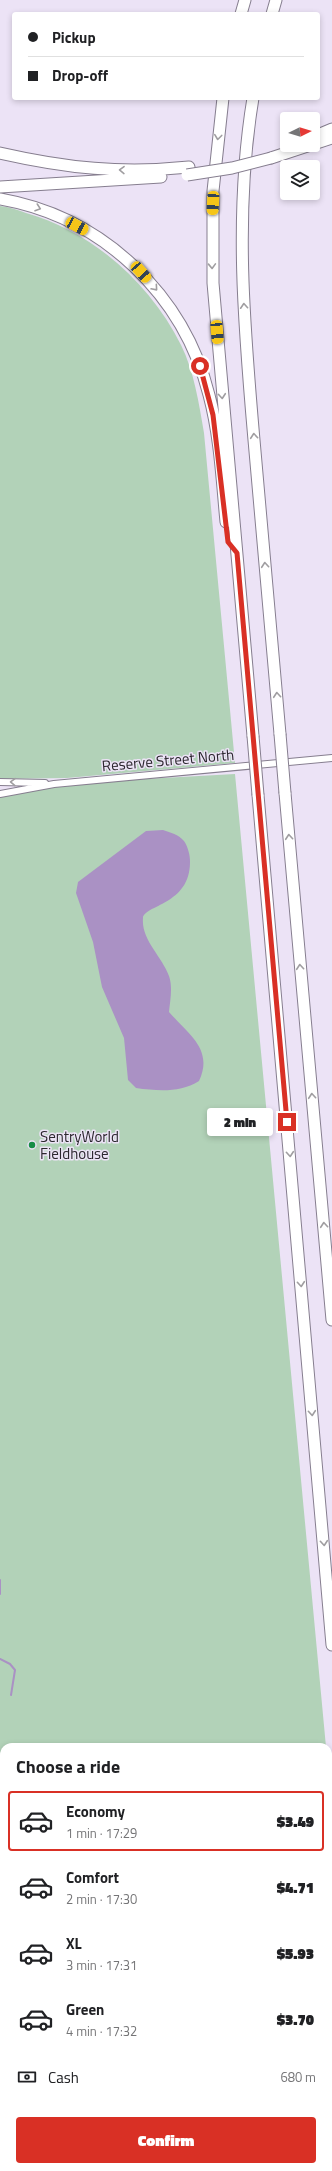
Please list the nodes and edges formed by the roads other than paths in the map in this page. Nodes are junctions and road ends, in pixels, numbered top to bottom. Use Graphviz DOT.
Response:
graph roads {
  1 [pos="245,0"];
  2 [pos="276,0"];
  3 [pos="242,12"];
  4 [pos="273,12"];
  5 [pos="223,100"];
  6 [pos="253,100"];
  7 [pos="332,129"];
  8 [pos="320,134"];
  9 [pos="332,138"];
  10 [pos="280,150"];
  11 [pos="0,153"];
  12 [pos="272,154"];
  13 [pos="188,171"];
  14 [pos="0,186"];
  15 [pos="0,199"];
  16 [pos="237,553"];
  17 [pos="332,758"];
  18 [pos="0,782"];
  19 [pos="54,784"];
  20 [pos="0,794"];
  21 [pos="332,1320"];
  22 [pos="332,1645"];
  1 -- 3 [label="highway"];
  2 -- 4 [label="highway"];
  5 -- 16 [label="highway, one-way"];
  21 -- 6 [label="highway, one-way, bridge"];
  7 -- 8 [label="highway"];
  9 -- 12 [label="highway"];
  10 -- 12 [label="highway"];
  13 -- 11 [label="highway, one-way"];
  12 -- 13 [label="highway"];
  13 -- 14 [label="highway"];
  15 -- 16 [label="highway, one-way"];
  16 -- 22 [label="highway, one-way, bridge"];
  17 -- 19 [label="street, Reserve Street North"];
  19 -- 18 [label="street, Reserve Street North, one-way"];
  19 -- 20 [label="street, Reserve Street North"];
}
